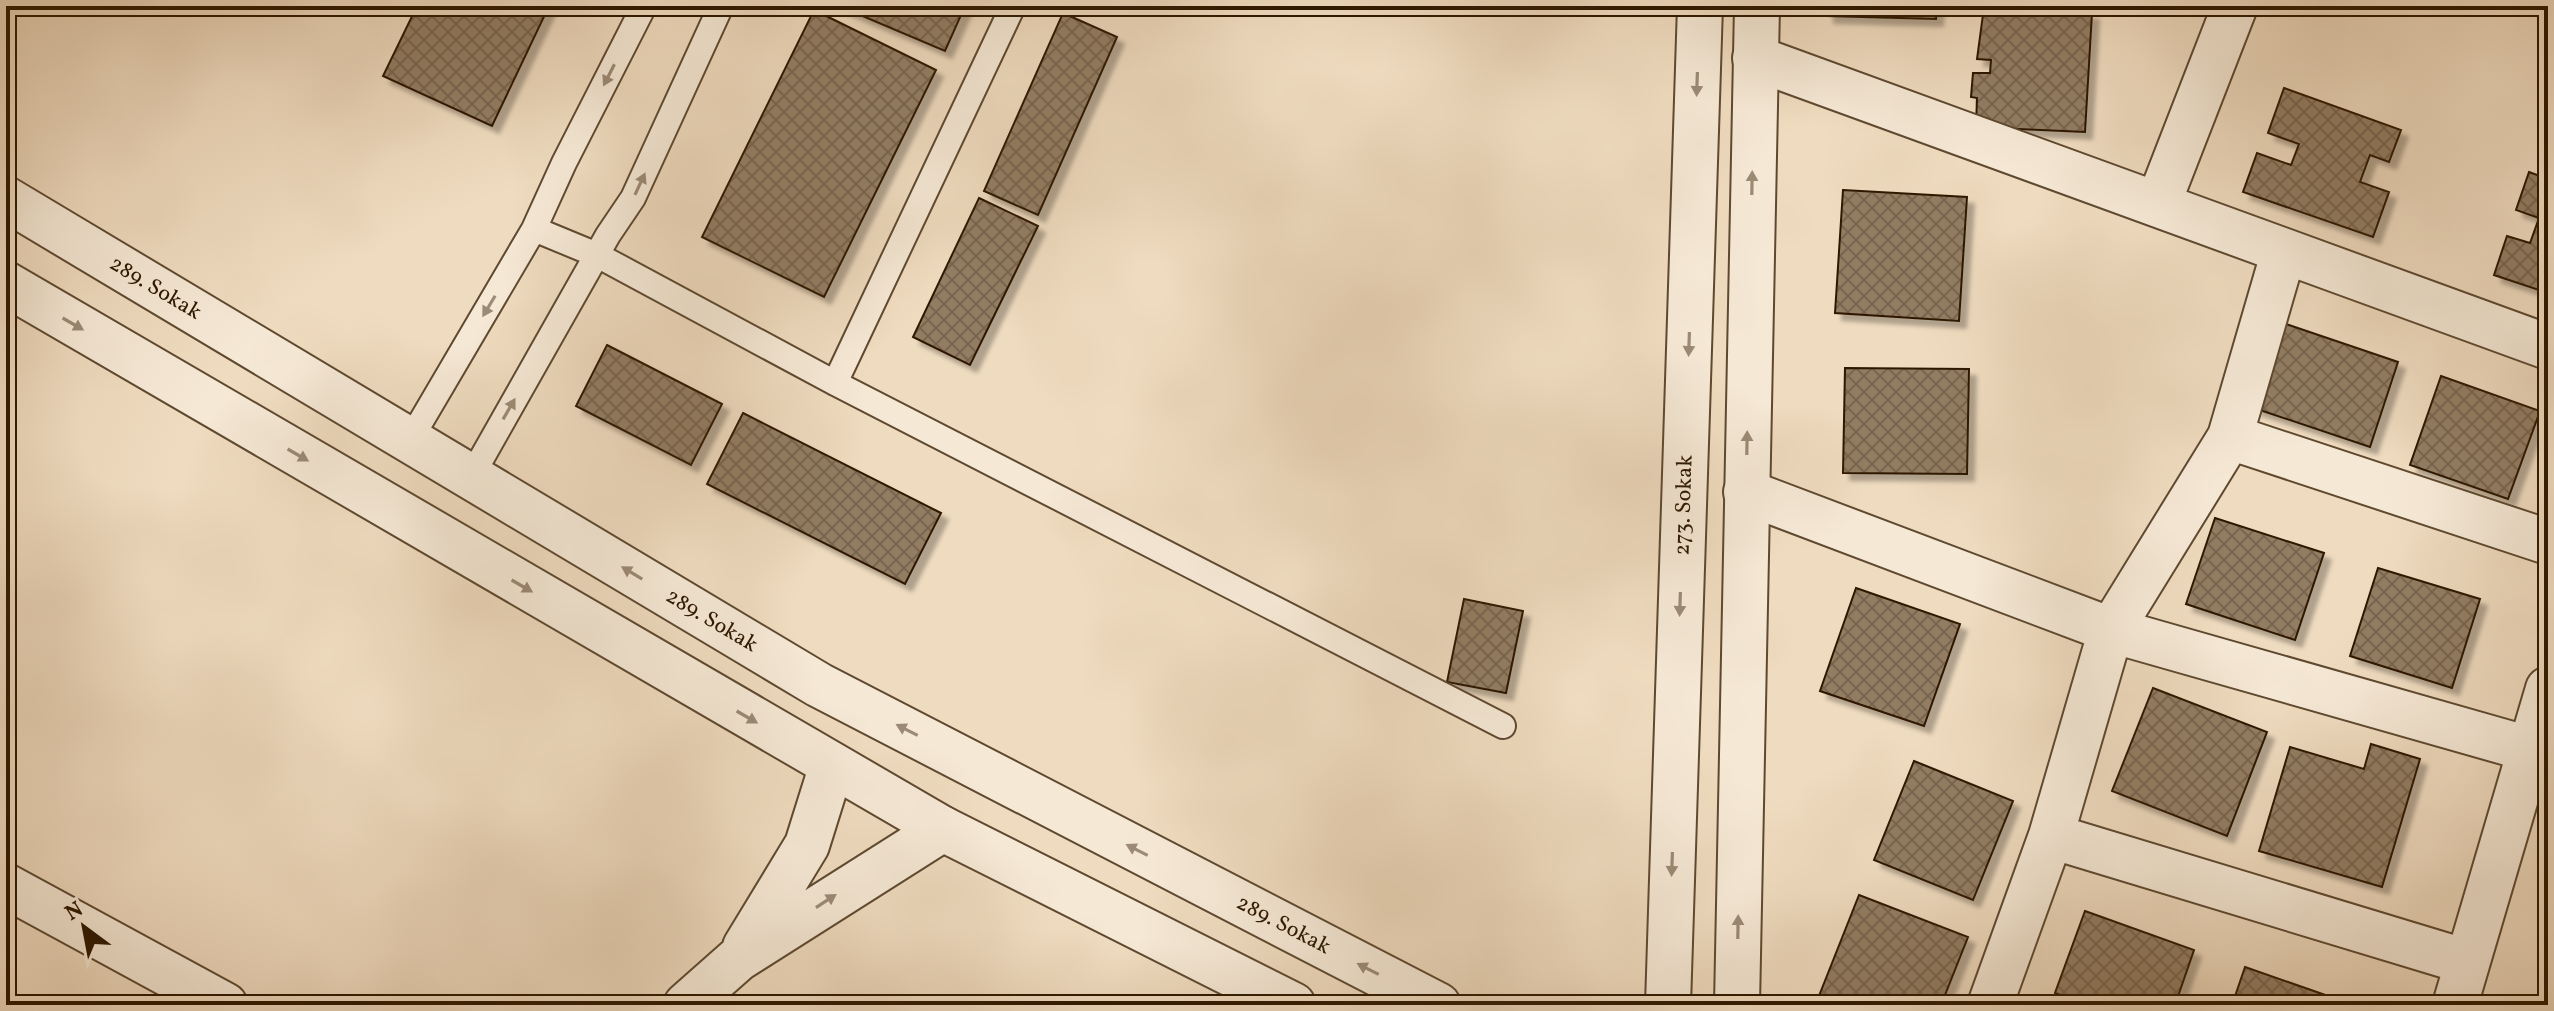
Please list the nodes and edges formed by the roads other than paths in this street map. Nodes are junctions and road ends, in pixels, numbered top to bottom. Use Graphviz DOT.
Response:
graph roads {
  1 [pos="644,6"];
  2 [pos="721,6"];
  3 [pos="1013,6"];
  4 [pos="1700,6"];
  5 [pos="1757,6"];
  6 [pos="2235,6"];
  7 [pos="1755,58"];
  8 [pos="6,199"];
  9 [pos="2158,204"];
  10 [pos="534,229"];
  11 [pos="2284,251"];
  12 [pos="597,255"];
  13 [pos="6,284"];
  14 [pos="2548,347"];
  15 [pos="835,383"];
  16 [pos="2230,437"];
  17 [pos="410,440"];
  18 [pos="471,477"];
  19 [pos="1746,492"];
  20 [pos="367,496"];
  21 [pos="436,536"];
  22 [pos="2548,542"];
  23 [pos="2111,630"];
  24 [pos="2548,689"];
  25 [pos="1503,726"];
  26 [pos="2529,749"];
  27 [pos="832,765"];
  28 [pos="943,829"];
  29 [pos="2051,836"];
  30 [pos="6,886"];
  31 [pos="738,959"];
  32 [pos="2467,962"];
  33 [pos="225,1005"];
  34 [pos="686,1005"];
  35 [pos="1293,1005"];
  36 [pos="1438,1005"];
  37 [pos="1668,1005"];
  38 [pos="1737,1005"];
  39 [pos="1990,1005"];
  40 [pos="2455,1005"];
  1 -- 10 [label="lane, one-way"];
  12 -- 2 [label="lane, one-way"];
  3 -- 15 [label="lane"];
  4 -- 37 [label="street, 273. Sokak, one-way"];
  5 -- 7 [label="street"];
  6 -- 9 [label="street"];
  7 -- 9 [label="street"];
  19 -- 7 [label="street, one-way"];
  8 -- 17 [label="street, 289. Sokak"];
  9 -- 11 [label="street"];
  10 -- 12 [label="lane"];
  10 -- 17 [label="lane, one-way"];
  11 -- 14 [label="street"];
  11 -- 16 [label="street"];
  12 -- 15 [label="lane"];
  18 -- 12 [label="lane, one-way"];
  13 -- 20 [label="street, one-way"];
  15 -- 25 [label="lane"];
  16 -- 22 [label="street"];
  16 -- 23 [label="street"];
  17 -- 18 [label="street, 289. Sokak"];
  17 -- 20 [label="street"];
  18 -- 21 [label="street"];
  36 -- 18 [label="street, 289. Sokak, one-way"];
  19 -- 23 [label="street"];
  38 -- 19 [label="street, one-way"];
  20 -- 21 [label="street"];
  21 -- 27 [label="street, one-way"];
  23 -- 26 [label="street"];
  23 -- 29 [label="street"];
  24 -- 26 [label="street"];
  26 -- 32 [label="street"];
  27 -- 28 [label="street"];
  27 -- 31 [label="street"];
  31 -- 28 [label="street, one-way"];
  28 -- 35 [label="street"];
  29 -- 32 [label="street"];
  29 -- 39 [label="street"];
  30 -- 33 [label="street"];
  31 -- 34 [label="street"];
  32 -- 40 [label="street"];
}
